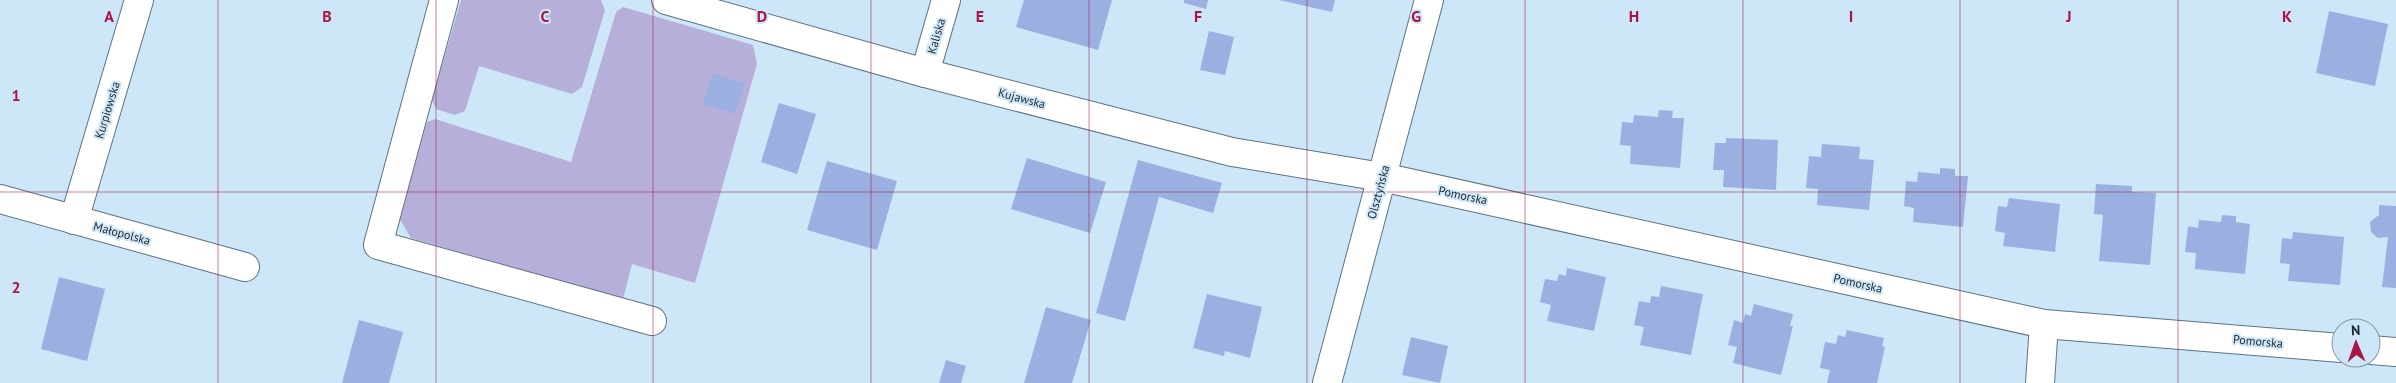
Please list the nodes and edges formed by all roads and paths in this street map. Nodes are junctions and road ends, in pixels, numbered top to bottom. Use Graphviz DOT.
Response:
graph roads {
  1 [pos="139,0"];
  2 [pos="444,0"];
  3 [pos="666,0"];
  4 [pos="946,0"];
  5 [pos="1428,0"];
  6 [pos="925,73"];
  7 [pos="1382,177"];
  8 [pos="0,199"];
  9 [pos="74,220"];
  10 [pos="245,267"];
  11 [pos="652,321"];
  12 [pos="2044,324"];
  13 [pos="2331,347"];
  14 [pos="2381,351"];
  15 [pos="2396,352"];
  16 [pos="1328,383"];
  17 [pos="2040,383"];
  1 -- 9 [label="street, Kurpiowska"];
  2 -- 11 [label="street"];
  3 -- 6 [label="street, Kujawska"];
  4 -- 6 [label="street, Kaliska"];
  5 -- 7 [label="street, Olsztyńska"];
  6 -- 7 [label="street, Kujawska"];
  7 -- 12 [label="street, Pomorska"];
  7 -- 16 [label="street, Olsztyńska"];
  8 -- 9 [label="street, Małopolska"];
  9 -- 10 [label="street, Małopolska"];
  12 -- 13 [label="street, Pomorska"];
  12 -- 17 [label="street"];
  14 -- 15 [label="street"];
}
